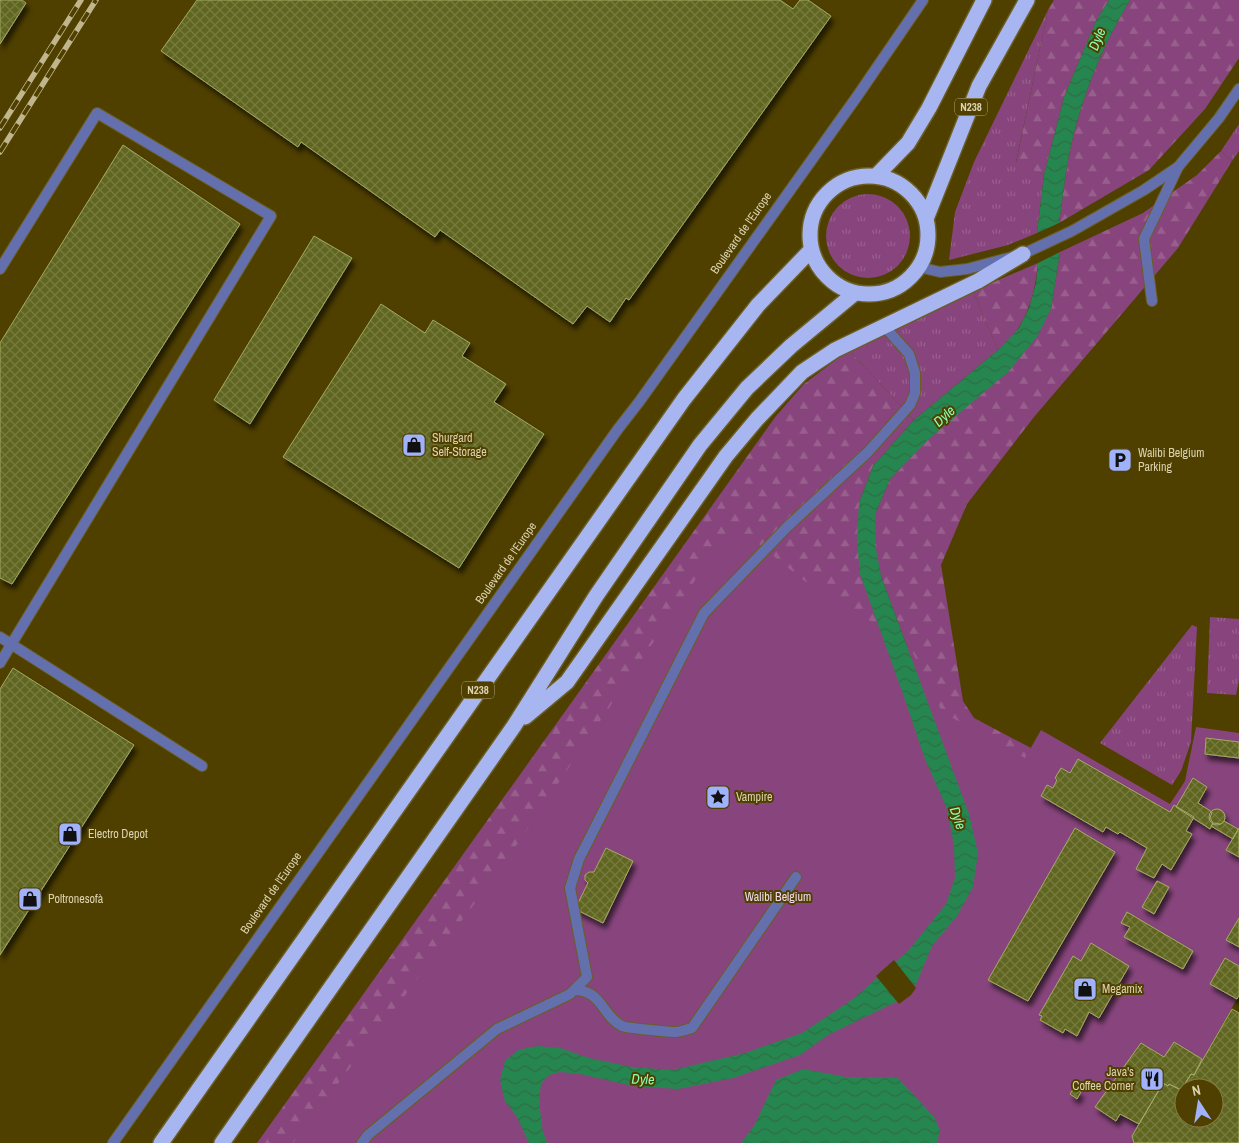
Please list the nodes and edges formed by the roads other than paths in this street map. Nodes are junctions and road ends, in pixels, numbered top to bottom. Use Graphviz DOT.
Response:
graph roads {
  1 [pos="923,0"];
  2 [pos="984,0"];
  3 [pos="1027,0"];
  4 [pos="1239,89"];
  5 [pos="1178,167"];
  6 [pos="876,176"];
  7 [pos="926,219"];
  8 [pos="812,250"];
  9 [pos="1023,254"];
  10 [pos="919,268"];
  11 [pos="0,269"];
  12 [pos="855,292"];
  13 [pos="1152,301"];
  14 [pos="884,326"];
  15 [pos="0,637"];
  16 [pos="12,645"];
  17 [pos="0,663"];
  18 [pos="514,726"];
  19 [pos="202,766"];
  20 [pos="796,878"];
  21 [pos="574,990"];
  22 [pos="113,1143"];
  23 [pos="161,1143"];
  24 [pos="222,1143"];
  25 [pos="362,1143"];
  1 -- 22 [label="street, Boulevard de l'Europe"];
  2 -- 6 [label="highway, N238"];
  3 -- 7 [label="highway, N238"];
  4 -- 5 [label="street"];
  5 -- 9 [label="street"];
  5 -- 13 [label="street"];
  6 -- 7 [label="highway"];
  6 -- 8 [label="highway"];
  7 -- 10 [label="highway"];
  8 -- 12 [label="highway"];
  8 -- 23 [label="highway, N238"];
  9 -- 10 [label="street"];
  9 -- 14 [label="highway"];
  10 -- 12 [label="highway"];
  11 -- 16 [label="street"];
  12 -- 18 [label="highway"];
  14 -- 18 [label="highway"];
  14 -- 21 [label="street"];
  15 -- 16 [label="street"];
  16 -- 17 [label="street"];
  16 -- 19 [label="street"];
  18 -- 24 [label="highway"];
  20 -- 21 [label="street"];
  21 -- 25 [label="street"];
}
